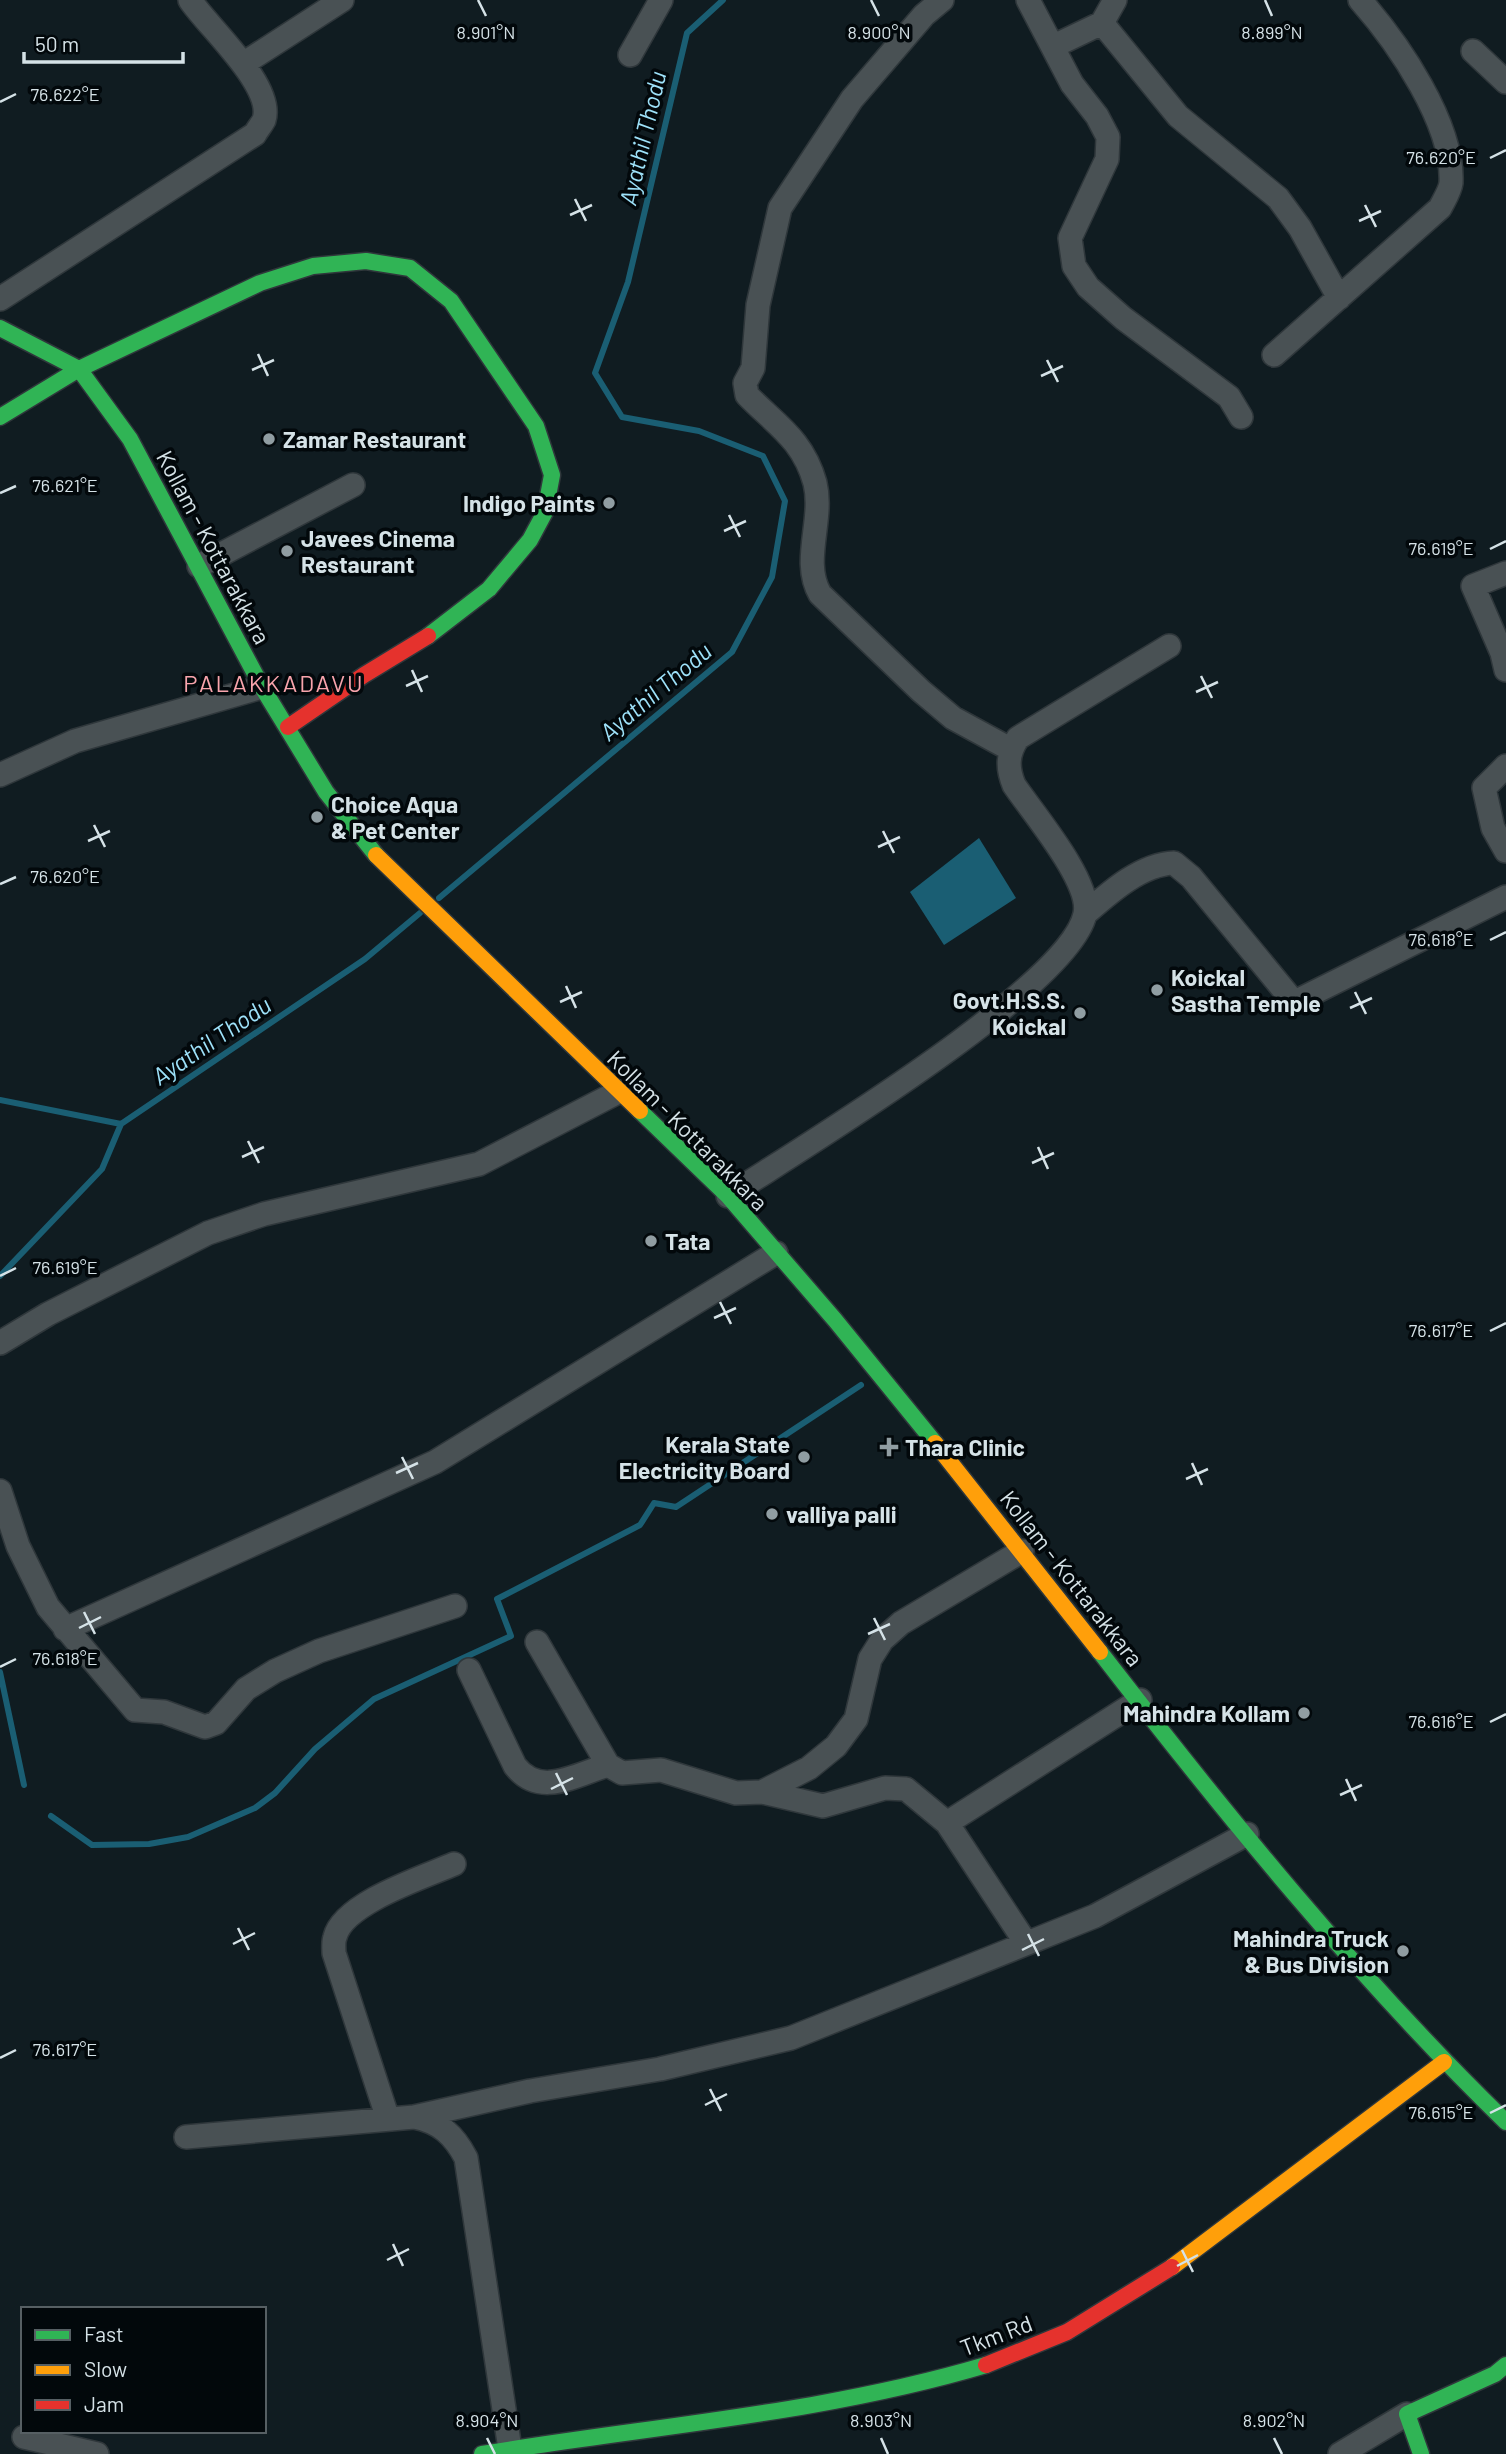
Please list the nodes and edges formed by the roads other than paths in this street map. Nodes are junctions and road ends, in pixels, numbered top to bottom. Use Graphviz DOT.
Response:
graph roads {
  1 [pos="190,0"];
  2 [pos="342,0"];
  3 [pos="661,0"];
  4 [pos="942,0"];
  5 [pos="1028,0"];
  6 [pos="1115,0"];
  7 [pos="1360,0"];
  8 [pos="1102,23"];
  9 [pos="1054,46"];
  10 [pos="1473,51"];
  11 [pos="630,55"];
  12 [pos="243,64"];
  13 [pos="1506,82"];
  14 [pos="1339,298"];
  15 [pos="0,299"];
  16 [pos="0,328"];
  17 [pos="1275,355"];
  18 [pos="79,369"];
  19 [pos="0,417"];
  20 [pos="1241,417"];
  21 [pos="353,485"];
  22 [pos="199,566"];
  23 [pos="1506,573"];
  24 [pos="1170,646"];
  25 [pos="1506,670"];
  26 [pos="262,687"];
  27 [pos="288,727"];
  28 [pos="1010,749"];
  29 [pos="1506,766"];
  30 [pos="0,775"];
  31 [pos="1506,851"];
  32 [pos="1506,897"];
  33 [pos="1085,914"];
  34 [pos="618,1092"];
  35 [pos="729,1196"];
  36 [pos="776,1253"];
  37 [pos="0,1343"];
  38 [pos="0,1491"];
  39 [pos="1022,1551"];
  40 [pos="455,1606"];
  41 [pos="65,1629"];
  42 [pos="537,1642"];
  43 [pos="469,1670"];
  44 [pos="1140,1700"];
  45 [pos="608,1765"];
  46 [pos="762,1792"];
  47 [pos="947,1823"];
  48 [pos="1247,1834"];
  49 [pos="454,1864"];
  50 [pos="1026,1943"];
  51 [pos="1444,2062"];
  52 [pos="414,2116"];
  53 [pos="388,2119"];
  54 [pos="1506,2122"];
  55 [pos="186,2137"];
  56 [pos="1502,2375"];
  57 [pos="1407,2414"];
  58 [pos="24,2437"];
  59 [pos="510,2449"];
  60 [pos="97,2454"];
  61 [pos="482,2454"];
  62 [pos="1340,2454"];
  63 [pos="1421,2454"];
  1 -- 12 [label="street"];
  2 -- 12 [label="street"];
  3 -- 11 [label="street"];
  4 -- 28 [label="street"];
  5 -- 9 [label="street"];
  6 -- 8 [label="street"];
  7 -- 14 [label="street"];
  8 -- 9 [label="street"];
  8 -- 14 [label="street"];
  9 -- 20 [label="street"];
  10 -- 13 [label="street"];
  12 -- 15 [label="street"];
  14 -- 17 [label="street"];
  16 -- 18 [label="main road, Kollam - Kottarakkara"];
  18 -- 19 [label="main road"];
  18 -- 22 [label="main road, Kollam - Kottarakkara"];
  18 -- 27 [label="main road"];
  21 -- 22 [label="street"];
  22 -- 26 [label="main road, Kollam - Kottarakkara"];
  23 -- 25 [label="street"];
  24 -- 28 [label="street"];
  26 -- 27 [label="main road, Kollam - Kottarakkara"];
  26 -- 30 [label="street"];
  27 -- 34 [label="main road, Kollam - Kottarakkara"];
  28 -- 33 [label="street"];
  29 -- 31 [label="street"];
  32 -- 33 [label="street"];
  33 -- 35 [label="street"];
  34 -- 35 [label="main road, Kollam - Kottarakkara"];
  34 -- 37 [label="street"];
  35 -- 36 [label="main road, Kollam - Kottarakkara"];
  36 -- 39 [label="main road, Kollam - Kottarakkara"];
  36 -- 41 [label="street"];
  38 -- 41 [label="street"];
  39 -- 44 [label="main road, Kollam - Kottarakkara"];
  39 -- 46 [label="street"];
  40 -- 41 [label="street"];
  42 -- 45 [label="street"];
  43 -- 45 [label="street"];
  44 -- 47 [label="street"];
  44 -- 48 [label="main road, Kollam - Kottarakkara"];
  45 -- 46 [label="street"];
  46 -- 47 [label="street"];
  47 -- 50 [label="street"];
  48 -- 50 [label="street"];
  48 -- 51 [label="main road, Kollam - Kottarakkara"];
  49 -- 53 [label="street"];
  50 -- 52 [label="street"];
  51 -- 54 [label="main road, Kollam - Kottarakkara"];
  51 -- 59 [label="main road, Tkm Rd"];
  52 -- 53 [label="street"];
  52 -- 59 [label="street"];
  53 -- 55 [label="street"];
  56 -- 57 [label="main road"];
  57 -- 62 [label="street"];
  57 -- 63 [label="main road"];
  58 -- 60 [label="street"];
  59 -- 61 [label="main road, Tkm Rd"];
}
